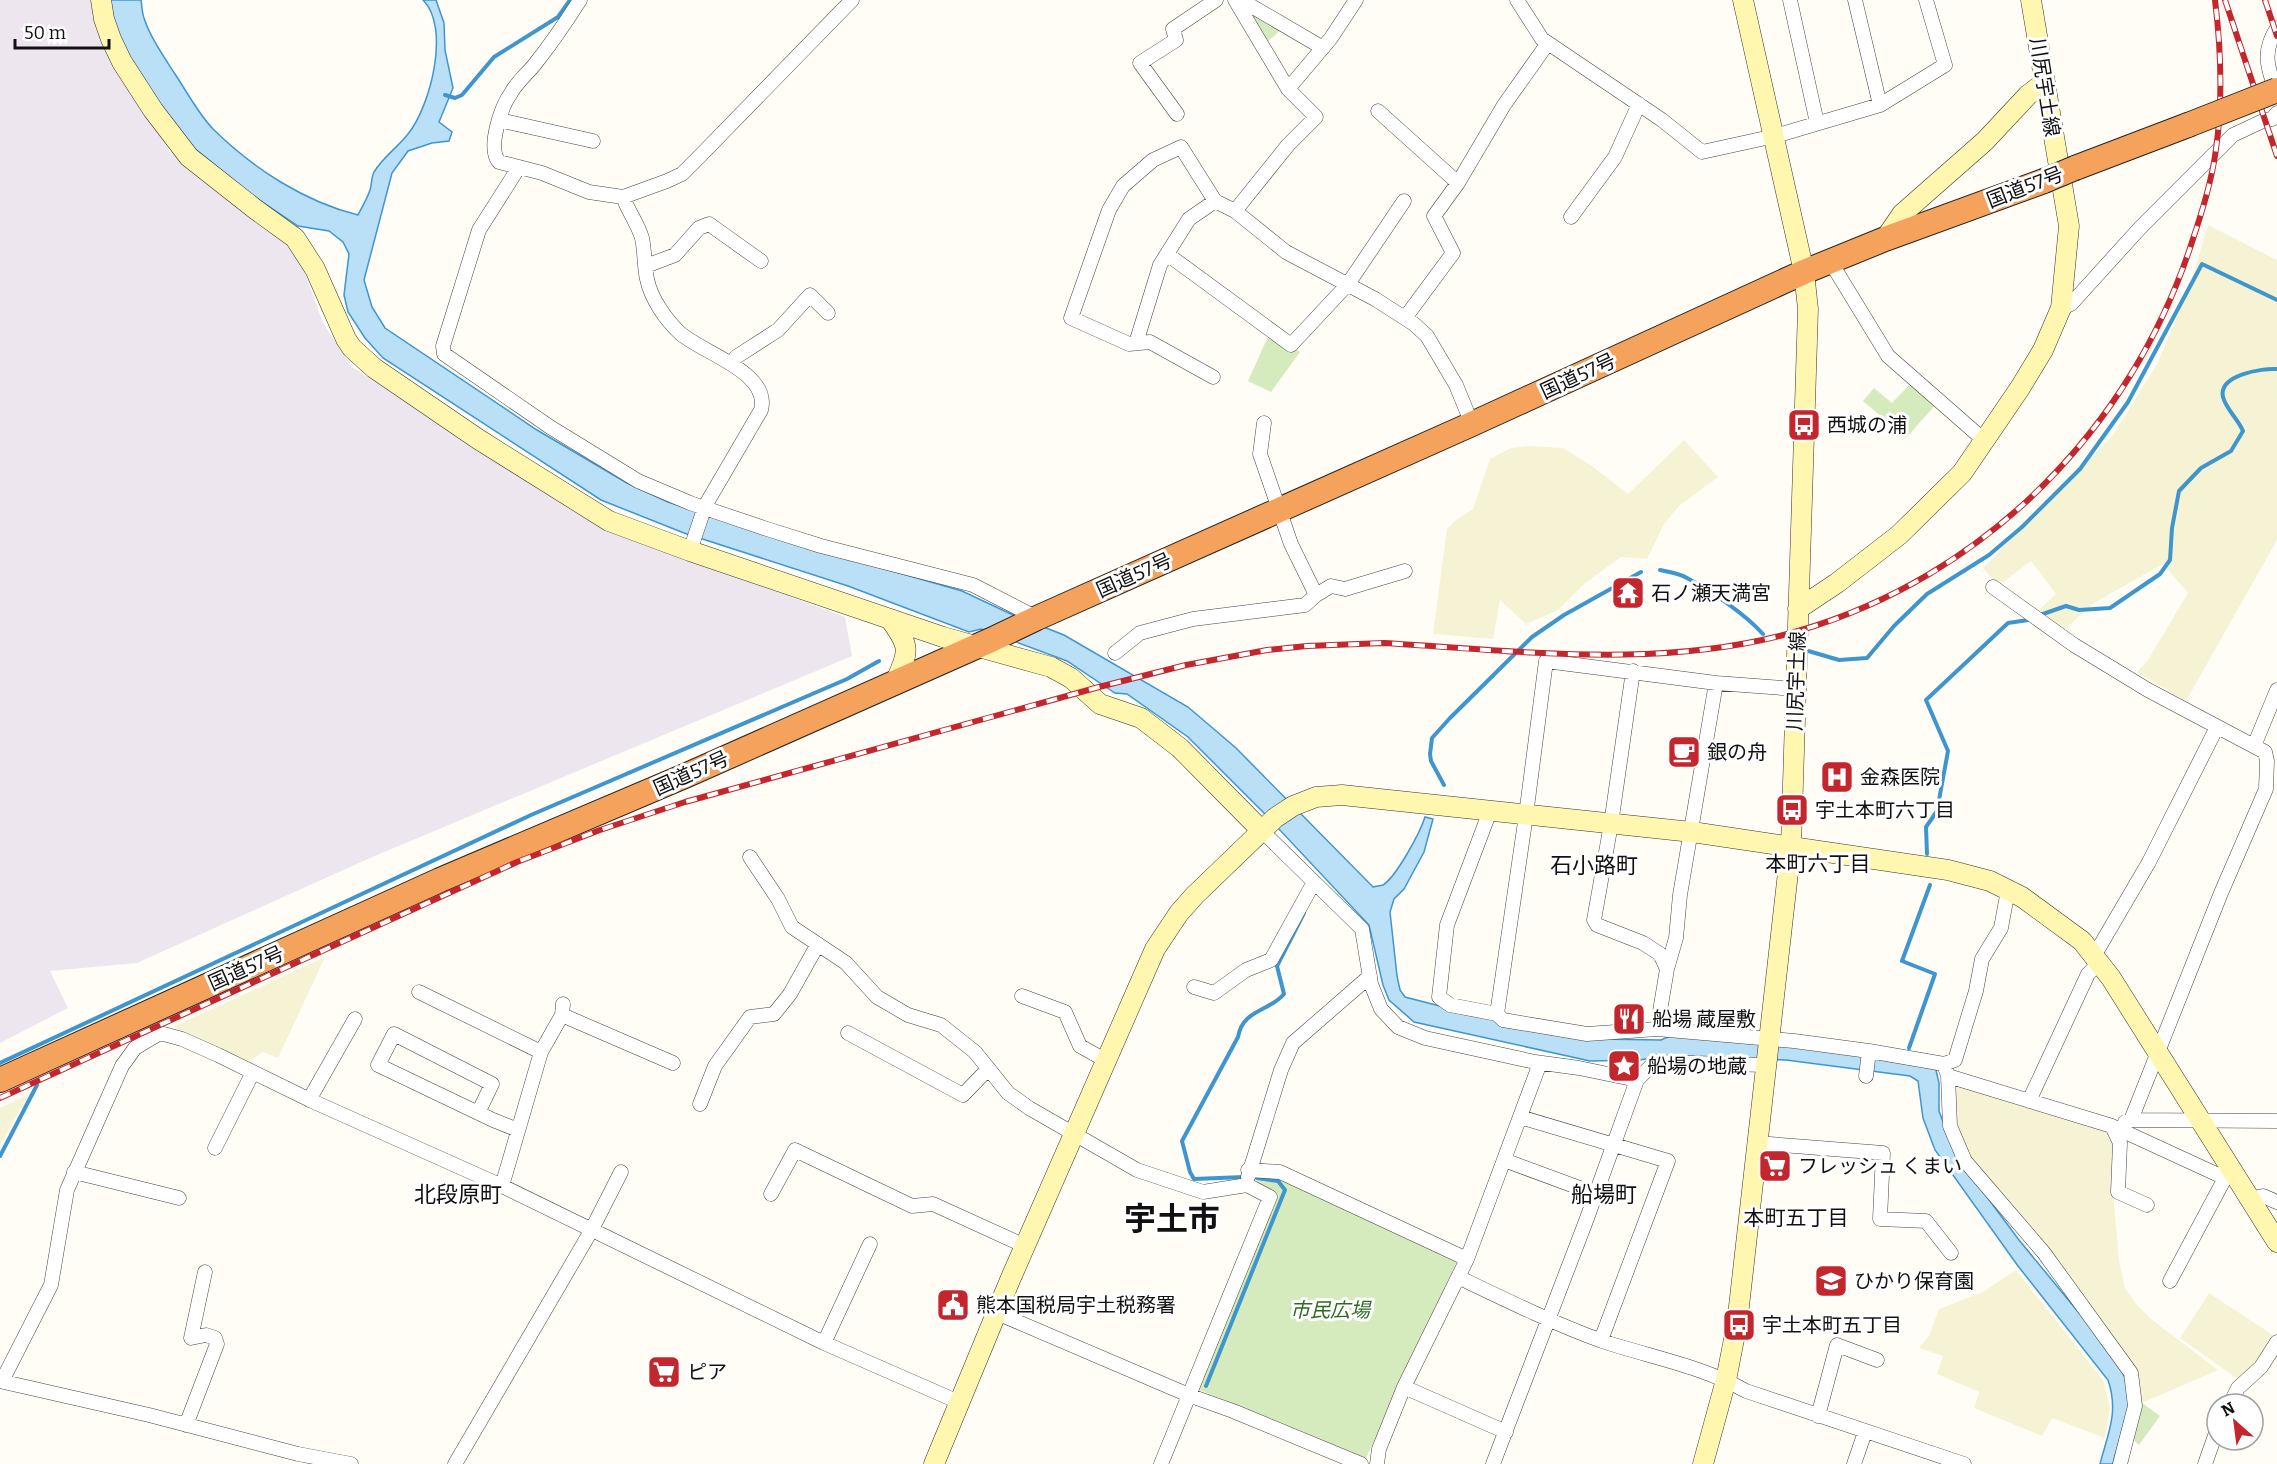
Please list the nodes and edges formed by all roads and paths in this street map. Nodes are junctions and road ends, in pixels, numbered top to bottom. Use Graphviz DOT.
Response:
graph roads {
  1 [pos="101,0"];
  2 [pos="580,0"];
  3 [pos="852,0"];
  4 [pos="1216,0"];
  5 [pos="1235,0"];
  6 [pos="1241,0"];
  7 [pos="1356,0"];
  8 [pos="1517,0"];
  9 [pos="1743,0"];
  10 [pos="1790,0"];
  11 [pos="1856,0"];
  12 [pos="1926,0"];
  13 [pos="2031,0"];
  14 [pos="2277,28"];
  15 [pos="1548,43"];
  16 [pos="1323,48"];
  17 [pos="2273,61"];
  18 [pos="2045,82"];
  19 [pos="1288,89"];
  20 [pos="2277,91"];
  21 [pos="1639,104"];
  22 [pos="1880,105"];
  23 [pos="1378,111"];
  24 [pos="2277,113"];
  25 [pos="1176,114"];
  26 [pos="499,120"];
  27 [pos="1817,123"];
  28 [pos="1775,136"];
  29 [pos="593,141"];
  30 [pos="519,167"];
  31 [pos="1458,183"];
  32 [pos="623,197"];
  33 [pos="1215,201"];
  34 [pos="1404,201"];
  35 [pos="1235,211"];
  36 [pos="1571,217"];
  37 [pos="1885,239"];
  38 [pos="1167,254"];
  39 [pos="761,261"];
  40 [pos="1830,261"];
  41 [pos="646,266"];
  42 [pos="1804,272"];
  43 [pos="1348,284"];
  44 [pos="2061,308"];
  45 [pos="828,313"];
  46 [pos="1405,318"];
  47 [pos="1136,343"];
  48 [pos="731,364"];
  49 [pos="1213,377"];
  50 [pos="1264,423"];
  51 [pos="1472,424"];
  52 [pos="1985,441"];
  53 [pos="704,509"];
  54 [pos="1279,511"];
  55 [pos="691,547"];
  56 [pos="1405,571"];
  57 [pos="1993,586"];
  58 [pos="1316,595"];
  59 [pos="1798,609"];
  60 [pos="1037,618"];
  61 [pos="890,619"];
  62 [pos="985,643"];
  63 [pos="1115,653"];
  64 [pos="1633,671"];
  65 [pos="895,682"];
  66 [pos="1716,683"];
  67 [pos="1796,689"];
  68 [pos="2277,690"];
  69 [pos="2217,727"];
  70 [pos="2254,746"];
  71 [pos="1490,811"];
  72 [pos="1526,815"];
  73 [pos="1268,824"];
  74 [pos="1611,824"];
  75 [pos="1692,832"];
  76 [pos="1791,846"];
  77 [pos="750,857"];
  78 [pos="1314,882"];
  79 [pos="2007,890"];
  80 [pos="818,944"];
  81 [pos="2096,960"];
  82 [pos="1667,969"];
  83 [pos="1370,976"];
  84 [pos="1194,987"];
  85 [pos="419,992"];
  86 [pos="1022,996"];
  87 [pos="1497,1014"];
  88 [pos="355,1019"];
  89 [pos="1657,1029"];
  90 [pos="848,1032"];
  91 [pos="1869,1051"];
  92 [pos="541,1052"];
  93 [pos="1767,1052"];
  94 [pos="2157,1052"];
  95 [pos="1106,1060"];
  96 [pos="673,1063"];
  97 [pos="1540,1063"];
  98 [pos="988,1069"];
  99 [pos="1946,1070"];
  100 [pos="253,1072"];
  101 [pos="1866,1076"];
  102 [pos="0,1080"];
  103 [pos="1637,1080"];
  104 [pos="309,1100"];
  105 [pos="2029,1101"];
  106 [pos="700,1104"];
  107 [pos="478,1113"];
  108 [pos="1520,1117"];
  109 [pos="2131,1120"];
  110 [pos="2277,1121"];
  111 [pos="2200,1122"];
  112 [pos="2112,1126"];
  113 [pos="518,1130"];
  114 [pos="1074,1134"];
  115 [pos="1757,1143"];
  116 [pos="1613,1145"];
  117 [pos="215,1148"];
  118 [pos="1504,1160"];
  119 [pos="1248,1170"];
  120 [pos="75,1172"];
  121 [pos="621,1172"];
  122 [pos="2229,1176"];
  123 [pos="1247,1185"];
  124 [pos="502,1186"];
  125 [pos="771,1194"];
  126 [pos="1596,1194"];
  127 [pos="179,1198"];
  128 [pos="2249,1199"];
  129 [pos="2277,1202"];
  130 [pos="2147,1205"];
  131 [pos="591,1231"];
  132 [pos="2277,1242"];
  133 [pos="870,1244"];
  134 [pos="1025,1246"];
  135 [pos="1951,1253"];
  136 [pos="1467,1259"];
  137 [pos="205,1272"];
  138 [pos="1458,1277"];
  139 [pos="2170,1281"];
  140 [pos="997,1313"];
  141 [pos="1549,1320"];
  142 [pos="1601,1340"];
  143 [pos="2277,1342"];
  144 [pos="824,1343"];
  145 [pos="1877,1359"];
  146 [pos="1726,1380"];
  147 [pos="1,1381"];
  148 [pos="1404,1387"];
  149 [pos="2236,1392"];
  150 [pos="1191,1396"];
  151 [pos="961,1402"];
  152 [pos="1818,1416"];
  153 [pos="186,1425"];
  154 [pos="1506,1432"];
  155 [pos="1865,1432"];
  156 [pos="351,1464"];
  157 [pos="455,1464"];
  158 [pos="934,1464"];
  159 [pos="1161,1464"];
  160 [pos="1361,1464"];
  161 [pos="1377,1464"];
  162 [pos="1493,1464"];
  163 [pos="1703,1464"];
  164 [pos="1854,1464"];
  165 [pos="1964,1464"];
  166 [pos="2120,1464"];
  1 -- 55 [label="street"];
  2 -- 26 [label="street"];
  3 -- 32 [label="street"];
  4 -- 25 [label="street"];
  5 -- 19 [label="street"];
  6 -- 16 [label="street"];
  7 -- 16 [label="street"];
  8 -- 15 [label="street"];
  9 -- 28 [label="street"];
  10 -- 27 [label="street"];
  11 -- 22 [label="street"];
  12 -- 22 [label="street"];
  13 -- 18 [label="street, 川尻宇土線"];
  14 -- 17 [label="street"];
  15 -- 21 [label="street"];
  15 -- 31 [label="street"];
  16 -- 19 [label="street"];
  17 -- 20 [label="street"];
  18 -- 37 [label="street"];
  18 -- 44 [label="street, 川尻宇土線"];
  19 -- 35 [label="street"];
  20 -- 37 [label="highway, 国道57号, bridge"];
  21 -- 28 [label="street"];
  21 -- 36 [label="street"];
  22 -- 27 [label="street"];
  23 -- 31 [label="street"];
  24 -- 44 [label="street"];
  26 -- 29 [label="street"];
  26 -- 30 [label="street"];
  27 -- 28 [label="street"];
  28 -- 42 [label="street"];
  30 -- 32 [label="street"];
  30 -- 53 [label="street"];
  31 -- 46 [label="street"];
  32 -- 41 [label="street"];
  33 -- 35 [label="street"];
  33 -- 38 [label="street"];
  33 -- 47 [label="street"];
  34 -- 43 [label="street"];
  35 -- 43 [label="street"];
  37 -- 40 [label="highway, 国道57号"];
  38 -- 43 [label="street"];
  38 -- 47 [label="street"];
  39 -- 41 [label="street"];
  40 -- 42 [label="highway, 国道57号"];
  40 -- 52 [label="street"];
  41 -- 48 [label="street"];
  42 -- 51 [label="highway, 国道57号"];
  42 -- 59 [label="street"];
  43 -- 46 [label="street"];
  44 -- 52 [label="street, 川尻宇土線"];
  45 -- 48 [label="street"];
  46 -- 51 [label="street"];
  47 -- 49 [label="street"];
  48 -- 53 [label="street"];
  50 -- 54 [label="street"];
  51 -- 54 [label="highway, 国道57号"];
  52 -- 59 [label="street, 川尻宇土線"];
  53 -- 55 [label="street"];
  53 -- 60 [label="street"];
  54 -- 58 [label="street"];
  54 -- 60 [label="highway, 国道57号"];
  55 -- 61 [label="street"];
  56 -- 58 [label="street"];
  57 -- 69 [label="street"];
  58 -- 63 [label="street"];
  59 -- 67 [label="street, 川尻宇土線"];
  60 -- 62 [label="highway, 国道57号"];
  61 -- 62 [label="street"];
  61 -- 65 [label="street"];
  62 -- 65 [label="highway, 国道57号"];
  62 -- 73 [label="street"];
  64 -- 66 [label="street"];
  64 -- 72 [label="street"];
  64 -- 74 [label="street"];
  65 -- 102 [label="highway, 国道57号"];
  66 -- 67 [label="street"];
  66 -- 75 [label="street"];
  67 -- 76 [label="street, 川尻宇土線"];
  68 -- 70 [label="street"];
  69 -- 70 [label="street"];
  69 -- 81 [label="street"];
  70 -- 94 [label="street"];
  71 -- 72 [label="street"];
  71 -- 73 [label="street"];
  71 -- 87 [label="street"];
  72 -- 74 [label="street"];
  72 -- 87 [label="street"];
  73 -- 78 [label="street"];
  73 -- 95 [label="street"];
  74 -- 75 [label="street"];
  74 -- 82 [label="street"];
  75 -- 76 [label="street"];
  75 -- 82 [label="street"];
  76 -- 79 [label="street"];
  76 -- 93 [label="street, 川尻宇土線"];
  77 -- 80 [label="street"];
  78 -- 83 [label="street"];
  78 -- 84 [label="street"];
  79 -- 81 [label="street"];
  79 -- 99 [label="street"];
  80 -- 98 [label="street"];
  80 -- 106 [label="street"];
  81 -- 94 [label="street"];
  81 -- 105 [label="street"];
  82 -- 89 [label="street"];
  83 -- 97 [label="street"];
  83 -- 119 [label="street"];
  85 -- 92 [label="street"];
  86 -- 95 [label="street"];
  87 -- 89 [label="street"];
  88 -- 104 [label="street"];
  89 -- 93 [label="street"];
  90 -- 98 [label="street"];
  91 -- 93 [label="street"];
  91 -- 99 [label="street"];
  91 -- 101 [label="street"];
  92 -- 96 [label="street"];
  92 -- 113 [label="street"];
  93 -- 103 [label="street"];
  93 -- 115 [label="street, 川尻宇土線"];
  94 -- 109 [label="street"];
  94 -- 111 [label="street"];
  95 -- 114 [label="street"];
  97 -- 103 [label="street"];
  97 -- 108 [label="street"];
  98 -- 114 [label="street"];
  99 -- 105 [label="street"];
  99 -- 166 [label="street"];
  100 -- 104 [label="street"];
  100 -- 117 [label="street"];
  100 -- 120 [label="street"];
  103 -- 116 [label="street"];
  104 -- 124 [label="street"];
  105 -- 112 [label="street"];
  107 -- 107 [label="street"];
  107 -- 113 [label="street"];
  108 -- 116 [label="street"];
  108 -- 118 [label="street"];
  109 -- 111 [label="street"];
  109 -- 112 [label="street"];
  110 -- 111 [label="street"];
  111 -- 122 [label="street"];
  112 -- 122 [label="street"];
  112 -- 130 [label="street"];
  113 -- 124 [label="street"];
  114 -- 123 [label="street"];
  114 -- 134 [label="street"];
  115 -- 135 [label="street"];
  115 -- 146 [label="street, 川尻宇土線"];
  116 -- 126 [label="street"];
  116 -- 142 [label="street"];
  118 -- 126 [label="street"];
  118 -- 136 [label="street"];
  119 -- 123 [label="street"];
  119 -- 136 [label="street"];
  120 -- 127 [label="street"];
  120 -- 147 [label="street"];
  121 -- 131 [label="street"];
  122 -- 128 [label="street"];
  122 -- 139 [label="street"];
  123 -- 150 [label="street"];
  124 -- 131 [label="street"];
  125 -- 134 [label="street"];
  126 -- 141 [label="street"];
  128 -- 129 [label="street"];
  128 -- 132 [label="street"];
  131 -- 144 [label="street"];
  131 -- 157 [label="street"];
  133 -- 144 [label="street"];
  134 -- 140 [label="street"];
  136 -- 138 [label="street"];
  137 -- 153 [label="street"];
  138 -- 141 [label="street"];
  138 -- 148 [label="street"];
  140 -- 150 [label="street"];
  140 -- 151 [label="street"];
  141 -- 142 [label="street"];
  141 -- 154 [label="street"];
  142 -- 146 [label="street"];
  143 -- 149 [label="street"];
  144 -- 151 [label="street"];
  145 -- 152 [label="street"];
  146 -- 152 [label="street"];
  146 -- 163 [label="street, 川尻宇土線"];
  147 -- 153 [label="street"];
  148 -- 154 [label="street"];
  148 -- 161 [label="street"];
  150 -- 159 [label="street"];
  150 -- 160 [label="street"];
  151 -- 158 [label="street"];
  152 -- 155 [label="street"];
  153 -- 156 [label="street"];
  154 -- 162 [label="street"];
  155 -- 164 [label="street"];
  155 -- 165 [label="street"];
}
